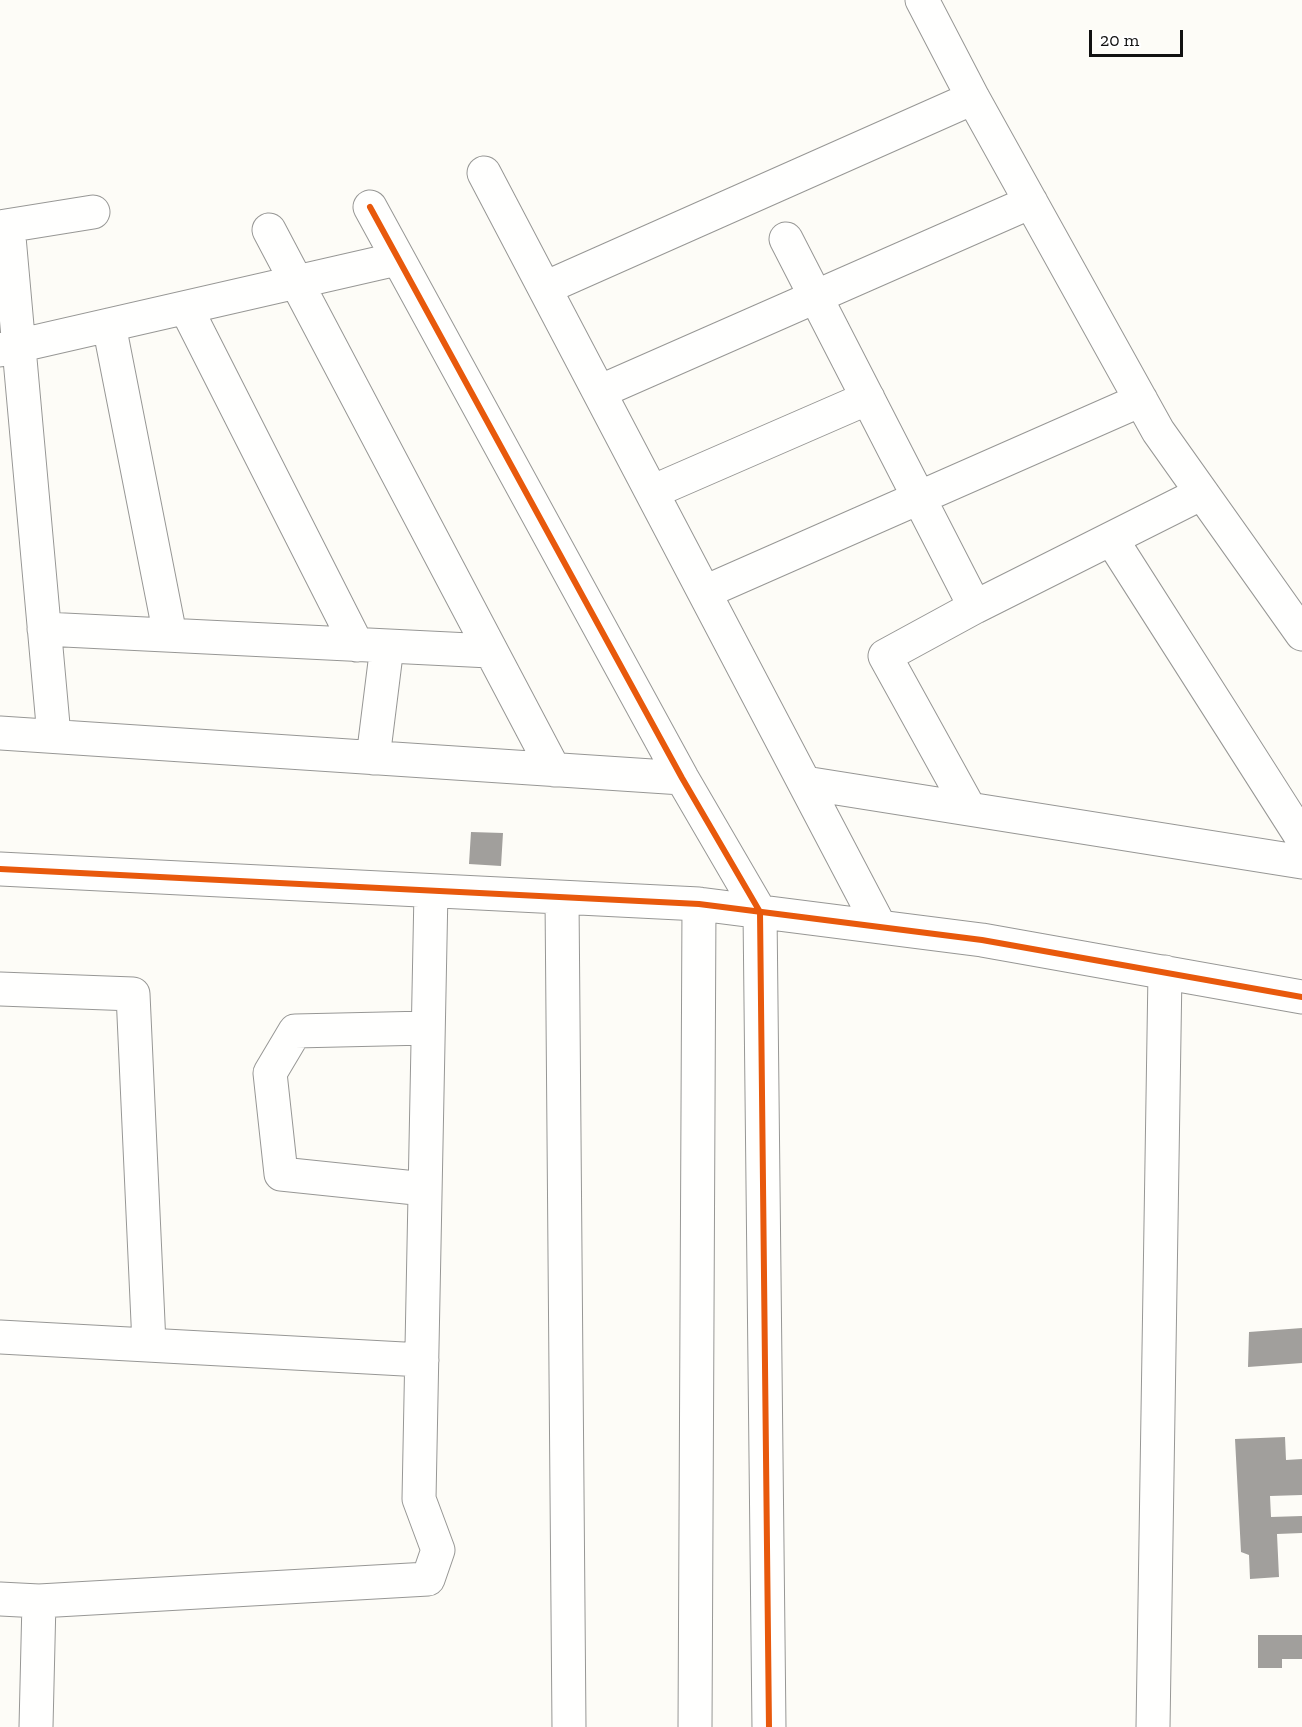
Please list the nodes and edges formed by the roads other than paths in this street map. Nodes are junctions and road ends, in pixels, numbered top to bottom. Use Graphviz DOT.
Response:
graph roads {
  1 [pos="922,0"];
  2 [pos="973,98"];
  3 [pos="484,173"];
  4 [pos="1031,202"];
  5 [pos="370,207"];
  6 [pos="93,212"];
  7 [pos="4,226"];
  8 [pos="269,230"];
  9 [pos="786,239"];
  10 [pos="397,259"];
  11 [pos="296,283"];
  12 [pos="545,288"];
  13 [pos="816,297"];
  14 [pos="186,308"];
  15 [pos="109,325"];
  16 [pos="9,348"];
  17 [pos="599,392"];
  18 [pos="868,398"];
  19 [pos="1141,400"];
  20 [pos="652,492"];
  21 [pos="1202,494"];
  22 [pos="919,498"];
  23 [pos="1112,540"];
  24 [pos="705,592"];
  25 [pos="975,607"];
  26 [pos="44,630"];
  27 [pos="1302,634"];
  28 [pos="170,635"];
  29 [pos="372,645"];
  30 [pos="490,651"];
  31 [pos="0,733"];
  32 [pos="54,736"];
  33 [pos="373,758"];
  34 [pos="554,770"];
  35 [pos="682,778"];
  36 [pos="805,783"];
  37 [pos="969,808"];
  38 [pos="1302,838"];
  39 [pos="1302,862"];
  40 [pos="0,869"];
  41 [pos="431,891"];
  42 [pos="562,898"];
  43 [pos="699,904"];
  44 [pos="760,912"];
  45 [pos="880,927"];
  46 [pos="1165,972"];
  47 [pos="0,989"];
  48 [pos="1302,997"];
  49 [pos="428,1028"];
  50 [pos="425,1190"];
  51 [pos="0,1336"];
  52 [pos="149,1344"];
  53 [pos="422,1359"];
  54 [pos="0,1599"];
  55 [pos="39,1601"];
  56 [pos="36,1727"];
  57 [pos="569,1727"];
  58 [pos="695,1727"];
  59 [pos="769,1727"];
  60 [pos="1153,1727"];
  1 -- 2 [label="street"];
  2 -- 4 [label="street"];
  2 -- 12 [label="street"];
  3 -- 12 [label="street"];
  4 -- 13 [label="street"];
  4 -- 19 [label="street"];
  5 -- 10 [label="street"];
  6 -- 7 [label="street"];
  7 -- 16 [label="street"];
  8 -- 11 [label="street"];
  9 -- 13 [label="street"];
  10 -- 11 [label="street"];
  10 -- 35 [label="street"];
  11 -- 14 [label="street"];
  11 -- 30 [label="street"];
  12 -- 17 [label="street"];
  13 -- 17 [label="street"];
  13 -- 18 [label="street"];
  14 -- 15 [label="street"];
  14 -- 29 [label="street"];
  15 -- 16 [label="street"];
  15 -- 28 [label="street"];
  16 -- 26 [label="street"];
  17 -- 20 [label="street"];
  18 -- 20 [label="street"];
  18 -- 22 [label="street"];
  19 -- 21 [label="street"];
  19 -- 22 [label="street"];
  20 -- 24 [label="street"];
  21 -- 23 [label="street"];
  21 -- 27 [label="street"];
  22 -- 24 [label="street"];
  22 -- 25 [label="street"];
  23 -- 25 [label="street"];
  23 -- 38 [label="street"];
  24 -- 36 [label="street"];
  25 -- 37 [label="street"];
  26 -- 28 [label="street"];
  26 -- 32 [label="street"];
  28 -- 29 [label="street"];
  29 -- 30 [label="street"];
  29 -- 33 [label="street"];
  30 -- 34 [label="street"];
  31 -- 32 [label="street"];
  32 -- 33 [label="street"];
  33 -- 34 [label="street"];
  34 -- 35 [label="street"];
  35 -- 44 [label="street"];
  36 -- 37 [label="street"];
  36 -- 45 [label="street"];
  37 -- 39 [label="street"];
  40 -- 41 [label="street"];
  41 -- 42 [label="street"];
  41 -- 49 [label="street"];
  42 -- 43 [label="street"];
  42 -- 57 [label="street"];
  43 -- 44 [label="street"];
  43 -- 58 [label="street"];
  44 -- 45 [label="street"];
  44 -- 59 [label="street"];
  45 -- 46 [label="street"];
  46 -- 48 [label="street"];
  46 -- 60 [label="street"];
  47 -- 52 [label="street"];
  49 -- 50 [label="street"];
  49 -- 50 [label="street"];
  50 -- 53 [label="street"];
  51 -- 52 [label="street"];
  52 -- 53 [label="street"];
  53 -- 55 [label="street"];
  54 -- 55 [label="street"];
  55 -- 56 [label="street"];
}
